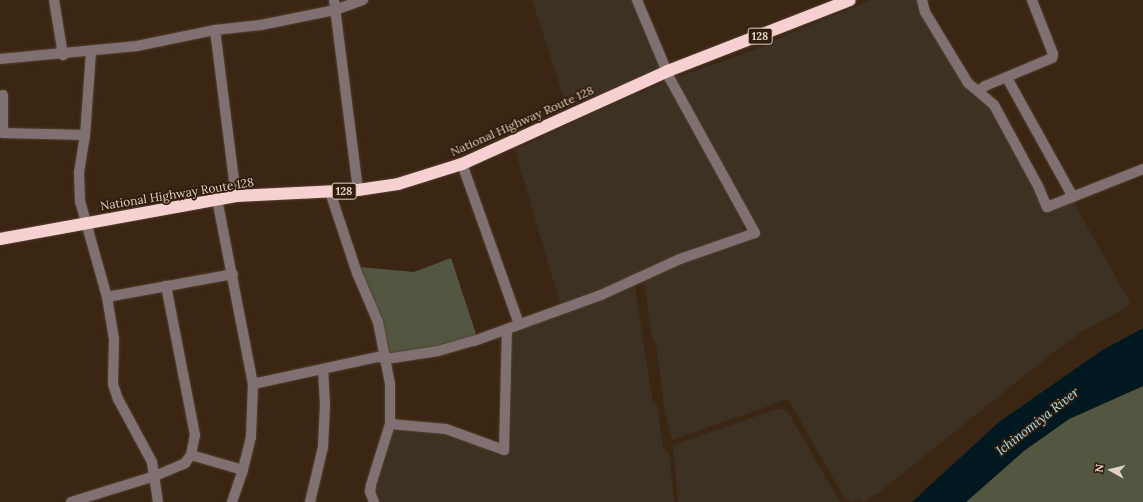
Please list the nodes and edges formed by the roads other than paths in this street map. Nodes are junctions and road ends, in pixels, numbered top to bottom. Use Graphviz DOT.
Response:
graph roads {
  1 [pos="54,0"];
  2 [pos="363,0"];
  3 [pos="637,0"];
  4 [pos="850,0"];
  5 [pos="922,0"];
  6 [pos="1032,0"];
  7 [pos="334,5"];
  8 [pos="215,30"];
  9 [pos="91,52"];
  10 [pos="63,55"];
  11 [pos="0,59"];
  12 [pos="668,71"];
  13 [pos="1007,78"];
  14 [pos="978,91"];
  15 [pos="3,95"];
  16 [pos="85,136"];
  17 [pos="462,164"];
  18 [pos="1143,169"];
  19 [pos="358,190"];
  20 [pos="330,192"];
  21 [pos="236,196"];
  22 [pos="1073,197"];
  23 [pos="217,199"];
  24 [pos="88,222"];
  25 [pos="0,239"];
  26 [pos="233,274"];
  27 [pos="166,286"];
  28 [pos="107,297"];
  29 [pos="520,324"];
  30 [pos="507,329"];
  31 [pos="386,359"];
  32 [pos="323,369"];
  33 [pos="253,384"];
  34 [pos="390,424"];
  35 [pos="191,455"];
  36 [pos="243,470"];
  37 [pos="154,476"];
  38 [pos="71,502"];
  39 [pos="158,502"];
  40 [pos="232,502"];
  41 [pos="310,502"];
  42 [pos="374,502"];
  1 -- 10 [label="street"];
  2 -- 7 [label="street"];
  3 -- 12 [label="street"];
  4 -- 12 [label="highway, National Highway Route 128 / 128"];
  5 -- 14 [label="street"];
  6 -- 13 [label="street"];
  7 -- 8 [label="street"];
  7 -- 19 [label="street"];
  8 -- 9 [label="street"];
  8 -- 21 [label="street"];
  9 -- 10 [label="street"];
  9 -- 16 [label="street"];
  10 -- 11 [label="street"];
  12 -- 17 [label="highway, National Highway Route 128 / 128"];
  12 -- 29 [label="street"];
  13 -- 14 [label="street"];
  13 -- 22 [label="street"];
  14 -- 22 [label="street"];
  15 -- 16 [label="street"];
  16 -- 24 [label="street"];
  17 -- 19 [label="highway, National Highway Route 128 / 128"];
  17 -- 29 [label="street"];
  18 -- 22 [label="street"];
  19 -- 20 [label="highway, National Highway Route 128 / 128"];
  20 -- 21 [label="highway, National Highway Route 128 / 128"];
  20 -- 31 [label="street"];
  21 -- 23 [label="highway, National Highway Route 128 / 128"];
  23 -- 24 [label="highway, National Highway Route 128 / 128"];
  23 -- 26 [label="street"];
  24 -- 25 [label="highway, National Highway Route 128 / 128"];
  24 -- 28 [label="street"];
  26 -- 27 [label="street"];
  26 -- 33 [label="street"];
  27 -- 28 [label="street"];
  27 -- 35 [label="street"];
  28 -- 37 [label="street"];
  29 -- 30 [label="street"];
  30 -- 31 [label="street"];
  30 -- 34 [label="street"];
  31 -- 32 [label="street"];
  31 -- 34 [label="street"];
  32 -- 33 [label="street"];
  32 -- 41 [label="street"];
  33 -- 36 [label="street"];
  34 -- 42 [label="street"];
  35 -- 36 [label="street"];
  35 -- 37 [label="street"];
  36 -- 40 [label="street"];
  37 -- 38 [label="street"];
  37 -- 39 [label="street"];
}
